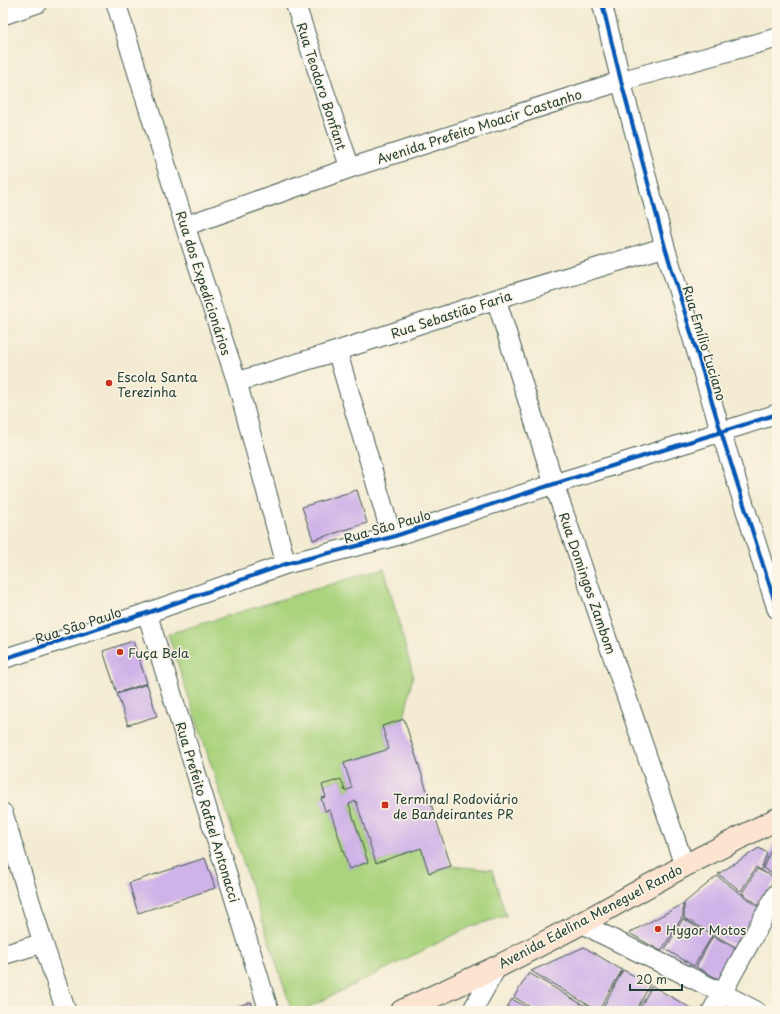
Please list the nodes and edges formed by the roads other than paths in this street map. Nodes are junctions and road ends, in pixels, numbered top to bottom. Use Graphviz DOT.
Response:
graph roads {
  1 [pos="38,3"];
  2 [pos="116,3"];
  3 [pos="295,3"];
  4 [pos="602,3"];
  5 [pos="3,15"];
  6 [pos="777,38"];
  7 [pos="621,81"];
  8 [pos="350,168"];
  9 [pos="185,226"];
  10 [pos="665,247"];
  11 [pos="496,299"];
  12 [pos="337,351"];
  13 [pos="237,382"];
  14 [pos="777,414"];
  15 [pos="721,432"];
  16 [pos="554,484"];
  17 [pos="392,537"];
  18 [pos="286,564"];
  19 [pos="777,609"];
  20 [pos="147,613"];
  21 [pos="3,659"];
  22 [pos="3,813"];
  23 [pos="777,819"];
  24 [pos="684,866"];
  25 [pos="777,893"];
  26 [pos="582,922"];
  27 [pos="43,943"];
  28 [pos="3,955"];
  29 [pos="497,967"];
  30 [pos="722,993"];
  31 [pos="66,1011"];
  32 [pos="269,1011"];
  33 [pos="402,1011"];
  34 [pos="472,1011"];
  35 [pos="712,1011"];
  36 [pos="756,1011"];
  1 -- 5 [label="street"];
  2 -- 9 [label="street, Rua dos Expedicionários"];
  3 -- 8 [label="street, Rua Teodoro Bonfant"];
  4 -- 7 [label="street, Rua Emílio Luciano"];
  6 -- 7 [label="street, Avenida Prefeito Moacir Castanho"];
  7 -- 8 [label="street, Avenida Prefeito Moacir Castanho"];
  7 -- 10 [label="street, Rua Emílio Luciano"];
  8 -- 9 [label="street, Avenida Prefeito Moacir Castanho"];
  9 -- 13 [label="street, Rua dos Expedicionários"];
  10 -- 11 [label="street, Rua Sebastião Faria"];
  10 -- 15 [label="street, Rua Emílio Luciano"];
  11 -- 12 [label="street, Rua Sebastião Faria"];
  11 -- 16 [label="street, Rua Domingos Zambom"];
  12 -- 13 [label="street, Rua Sebastião Faria"];
  12 -- 17 [label="street"];
  13 -- 18 [label="street, Rua dos Expedicionários"];
  14 -- 15 [label="street, Rua São Paulo"];
  15 -- 16 [label="street, Rua São Paulo"];
  15 -- 19 [label="street, Rua Emílio Luciano"];
  16 -- 17 [label="street, Rua São Paulo"];
  16 -- 24 [label="street, Rua Domingos Zambom"];
  17 -- 18 [label="street, Rua São Paulo"];
  18 -- 20 [label="street, Rua São Paulo"];
  20 -- 21 [label="street, Rua São Paulo"];
  20 -- 32 [label="street, Rua Prefeito Rafael Antonacci"];
  22 -- 27 [label="street"];
  23 -- 24 [label="main road, Avenida Edelina Meneguel Rando"];
  24 -- 26 [label="main road, Avenida Edelina Meneguel Rando"];
  25 -- 30 [label="street"];
  26 -- 29 [label="main road, Avenida Edelina Meneguel Rando"];
  26 -- 30 [label="street"];
  27 -- 28 [label="street"];
  27 -- 31 [label="street"];
  29 -- 33 [label="main road, Avenida Edelina Meneguel Rando"];
  29 -- 34 [label="street"];
  30 -- 35 [label="street"];
  30 -- 36 [label="street"];
}
